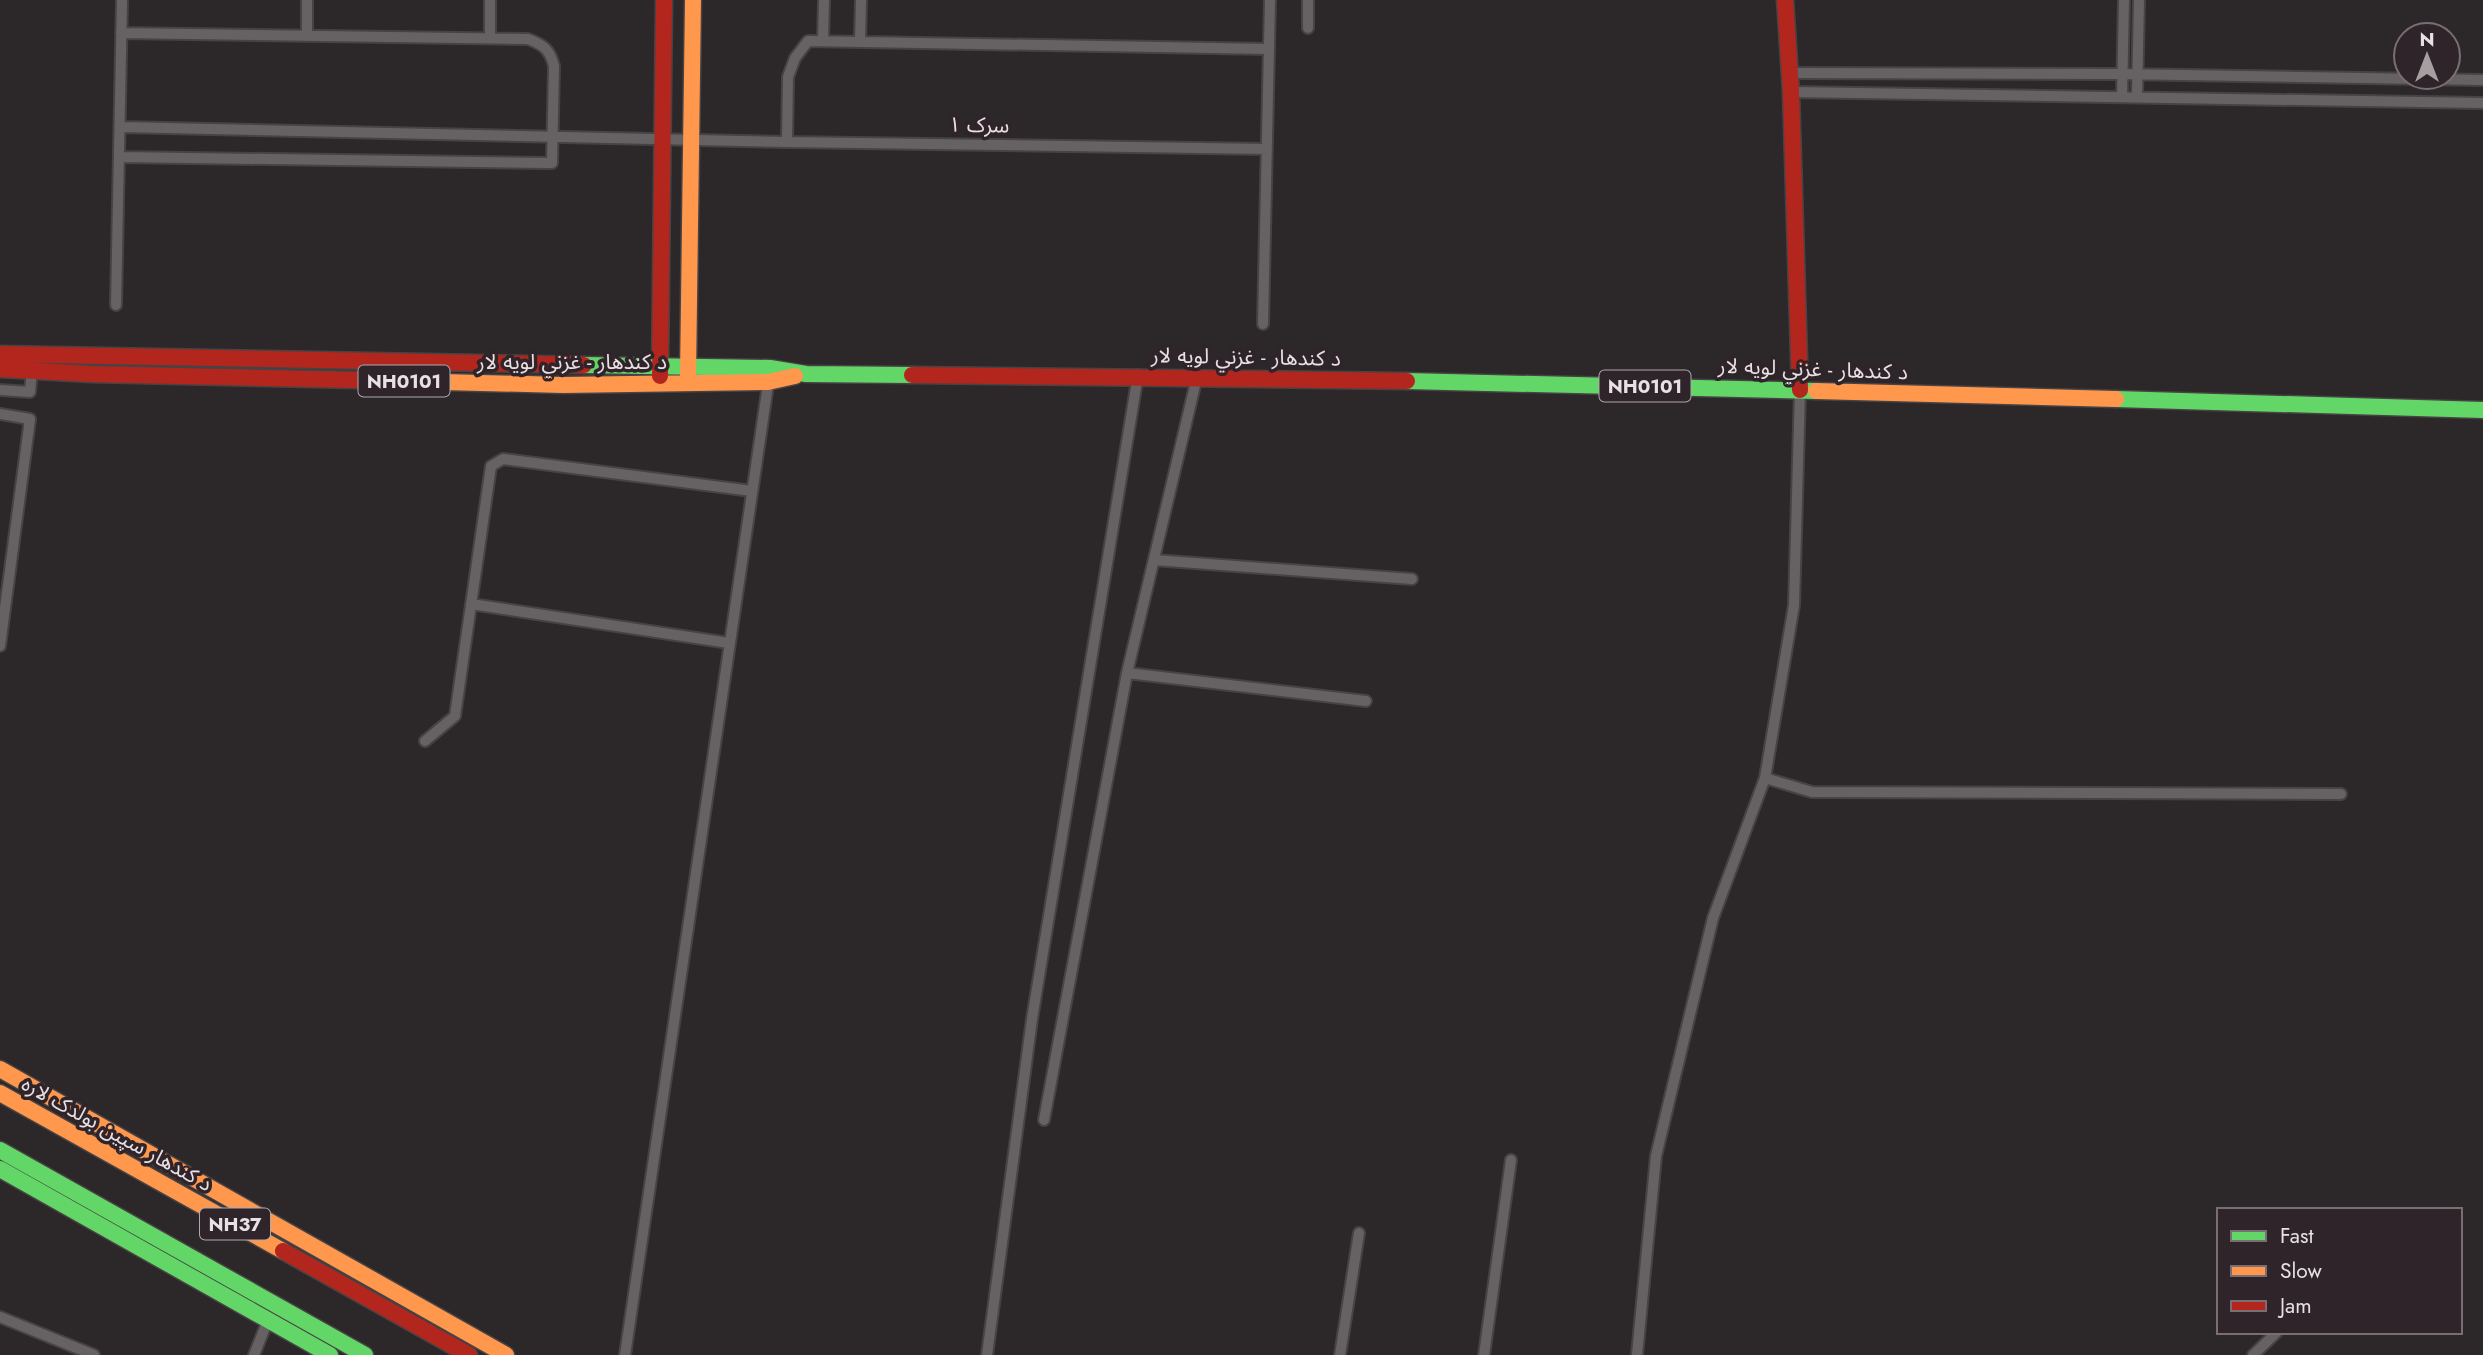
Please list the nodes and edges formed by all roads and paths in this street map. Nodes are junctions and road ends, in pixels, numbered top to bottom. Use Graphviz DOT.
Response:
graph roads {
  1 [pos="122,0"];
  2 [pos="307,0"];
  3 [pos="490,0"];
  4 [pos="664,0"];
  5 [pos="693,0"];
  6 [pos="824,0"];
  7 [pos="861,0"];
  8 [pos="1270,0"];
  9 [pos="1308,0"];
  10 [pos="1785,0"];
  11 [pos="2124,0"];
  12 [pos="2139,0"];
  13 [pos="1308,28"];
  14 [pos="121,33"];
  15 [pos="307,35"];
  16 [pos="490,37"];
  17 [pos="823,41"];
  18 [pos="860,42"];
  19 [pos="1269,49"];
  20 [pos="1790,73"];
  21 [pos="2123,74"];
  22 [pos="2138,74"];
  23 [pos="2483,80"];
  24 [pos="1791,92"];
  25 [pos="2122,97"];
  26 [pos="2137,97"];
  27 [pos="2483,103"];
  28 [pos="121,127"];
  29 [pos="553,135"];
  30 [pos="662,138"];
  31 [pos="691,139"];
  32 [pos="787,142"];
  33 [pos="1267,149"];
  34 [pos="120,157"];
  35 [pos="117,305"];
  36 [pos="1263,324"];
  37 [pos="0,354"];
  38 [pos="33,363"];
  39 [pos="660,366"];
  40 [pos="0,369"];
  41 [pos="688,375"];
  42 [pos="769,375"];
  43 [pos="1138,375"];
  44 [pos="1197,377"];
  45 [pos="660,383"];
  46 [pos="0,390"];
  47 [pos="1800,390"];
  48 [pos="2483,410"];
  49 [pos="0,414"];
  50 [pos="752,491"];
  51 [pos="1154,559"];
  52 [pos="1412,579"];
  53 [pos="471,604"];
  54 [pos="729,643"];
  55 [pos="0,646"];
  56 [pos="1127,673"];
  57 [pos="1366,701"];
  58 [pos="425,741"];
  59 [pos="1765,778"];
  60 [pos="2341,794"];
  61 [pos="0,1069"];
  62 [pos="0,1093"];
  63 [pos="1044,1120"];
  64 [pos="0,1150"];
  65 [pos="1511,1160"];
  66 [pos="0,1169"];
  67 [pos="1359,1233"];
  68 [pos="0,1317"];
  69 [pos="268,1320"];
  70 [pos="2275,1334"];
  71 [pos="94,1355"];
  72 [pos="254,1355"];
  73 [pos="330,1355"];
  74 [pos="365,1355"];
  75 [pos="469,1355"];
  76 [pos="506,1355"];
  77 [pos="625,1355"];
  78 [pos="987,1355"];
  79 [pos="1340,1355"];
  80 [pos="1484,1355"];
  81 [pos="1637,1355"];
  82 [pos="2253,1355"];
  1 -- 14 [label="street"];
  2 -- 15 [label="street"];
  3 -- 16 [label="street"];
  4 -- 30 [label="main road"];
  5 -- 31 [label="main road"];
  6 -- 17 [label="street"];
  7 -- 18 [label="street"];
  8 -- 19 [label="street"];
  9 -- 13 [label="street"];
  10 -- 20 [label="main road"];
  11 -- 21 [label="street"];
  12 -- 22 [label="street"];
  14 -- 15 [label="street"];
  14 -- 28 [label="street"];
  15 -- 16 [label="street"];
  16 -- 29 [label="street"];
  17 -- 18 [label="street"];
  17 -- 32 [label="street"];
  18 -- 19 [label="street"];
  19 -- 33 [label="street"];
  20 -- 21 [label="street"];
  20 -- 24 [label="main road"];
  21 -- 22 [label="street"];
  21 -- 25 [label="street"];
  22 -- 23 [label="street"];
  22 -- 26 [label="street"];
  24 -- 25 [label="street"];
  24 -- 47 [label="main road"];
  25 -- 26 [label="street"];
  26 -- 27 [label="street"];
  28 -- 29 [label="street, سرک ۱"];
  28 -- 34 [label="street"];
  29 -- 30 [label="street, سرک ۱"];
  29 -- 34 [label="street"];
  30 -- 31 [label="street, سرک ۱"];
  30 -- 39 [label="main road"];
  31 -- 32 [label="street, سرک ۱"];
  31 -- 41 [label="main road"];
  32 -- 33 [label="street, سرک ۱"];
  33 -- 36 [label="street"];
  34 -- 35 [label="street"];
  37 -- 38 [label="main road, د کندهار - غزني لويه لار / NH0101"];
  38 -- 39 [label="main road, د کندهار - غزني لويه لار / NH0101"];
  38 -- 40 [label="main road, د کندهار - غزني لويه لار / NH0101"];
  38 -- 45 [label="main road, د کندهار - غزني لويه لار / NH0101"];
  38 -- 46 [label="street"];
  39 -- 41 [label="main road, د کندهار - غزني لويه لار / NH0101"];
  39 -- 45 [label="main road"];
  41 -- 42 [label="main road, د کندهار - غزني لويه لار / NH0101"];
  41 -- 45 [label="main road, د کندهار - غزني لويه لار / NH0101"];
  42 -- 43 [label="main road, د کندهار - غزني لويه لار / NH0101"];
  42 -- 50 [label="street"];
  43 -- 44 [label="main road, د کندهار - غزني لويه لار / NH0101"];
  43 -- 78 [label="street"];
  44 -- 47 [label="main road, د کندهار - غزني لويه لار / NH0101"];
  44 -- 51 [label="street"];
  47 -- 48 [label="main road, د کندهار - غزني لويه لار / NH0101"];
  47 -- 59 [label="street"];
  49 -- 55 [label="street"];
  50 -- 53 [label="street"];
  50 -- 54 [label="street"];
  51 -- 52 [label="street"];
  51 -- 56 [label="street"];
  53 -- 54 [label="street"];
  53 -- 58 [label="street"];
  54 -- 77 [label="street"];
  56 -- 57 [label="street"];
  56 -- 63 [label="street"];
  59 -- 60 [label="street"];
  59 -- 81 [label="street"];
  61 -- 76 [label="main road"];
  62 -- 75 [label="main road, د کندهار سپین بولدک لاره / NH37"];
  64 -- 74 [label="main road, NH37"];
  65 -- 80 [label="street"];
  66 -- 69 [label="main road"];
  67 -- 79 [label="street"];
  68 -- 71 [label="street"];
  69 -- 72 [label="street"];
  69 -- 73 [label="main road"];
  70 -- 82 [label="street"];
}
